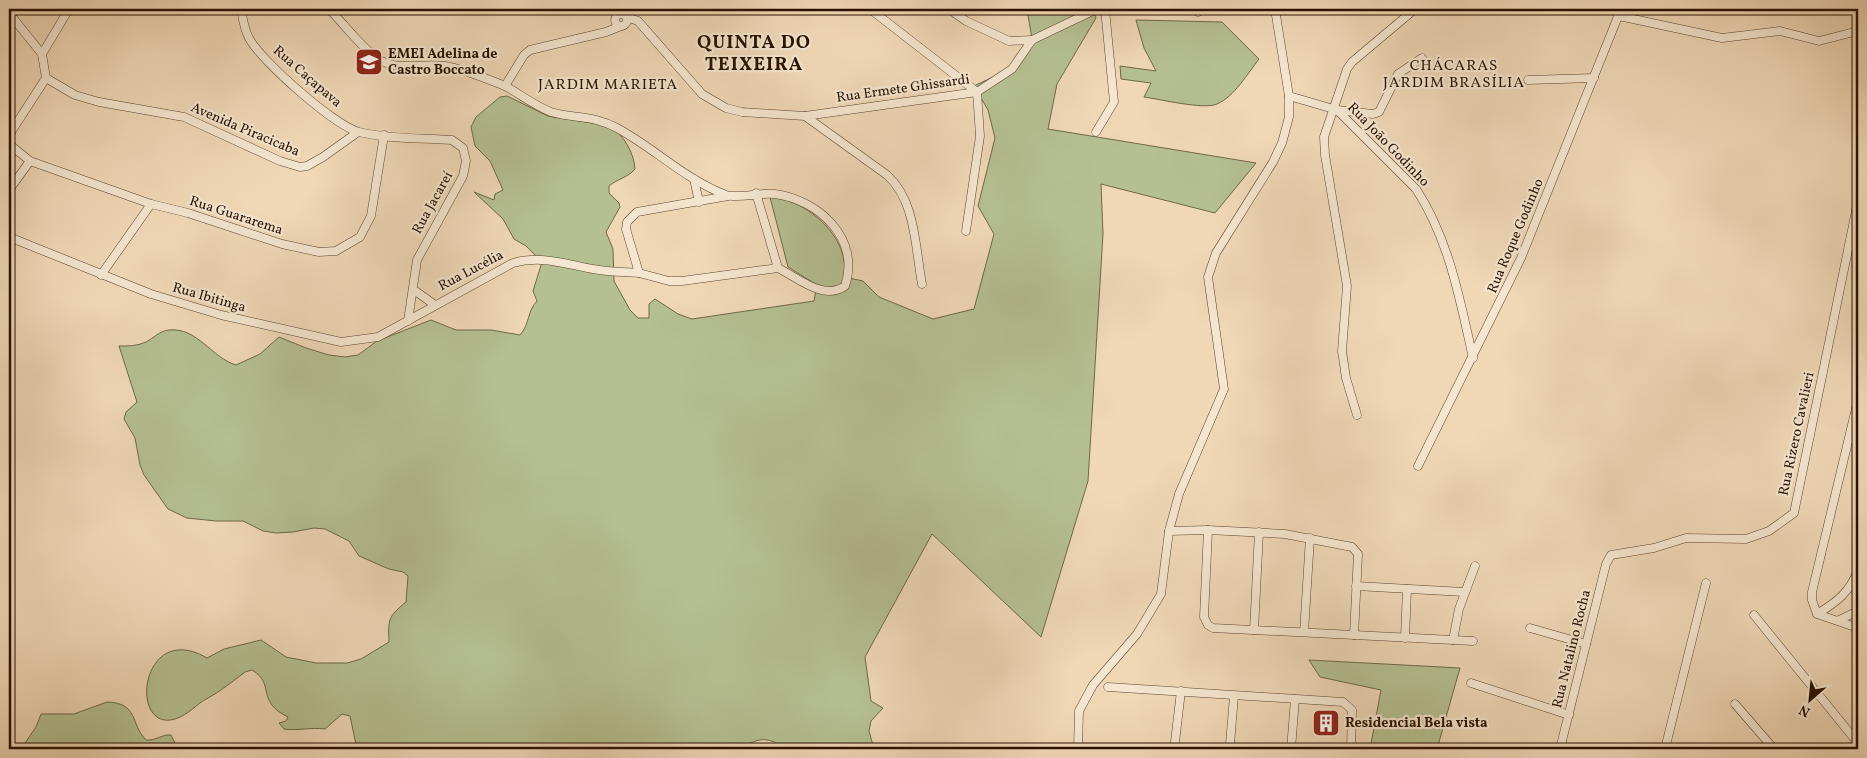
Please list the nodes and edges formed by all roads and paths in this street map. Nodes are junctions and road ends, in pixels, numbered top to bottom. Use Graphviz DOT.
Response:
graph roads {
  1 [pos="69,9"];
  2 [pos="241,9"];
  3 [pos="329,9"];
  4 [pos="870,9"];
  5 [pos="949,9"];
  6 [pos="1097,9"];
  7 [pos="1105,9"];
  8 [pos="1275,9"];
  9 [pos="1415,9"];
  10 [pos="1620,12"];
  11 [pos="9,13"];
  12 [pos="623,17"];
  13 [pos="1858,31"];
  14 [pos="1032,40"];
  15 [pos="42,54"];
  16 [pos="1422,58"];
  17 [pos="46,78"];
  18 [pos="1594,78"];
  19 [pos="1528,80"];
  20 [pos="505,86"];
  21 [pos="977,92"];
  22 [pos="1289,96"];
  23 [pos="1335,109"];
  24 [pos="805,116"];
  25 [pos="358,132"];
  26 [pos="1096,132"];
  27 [pos="9,135"];
  28 [pos="384,135"];
  29 [pos="9,144"];
  30 [pos="30,161"];
  31 [pos="694,178"];
  32 [pos="9,190"];
  33 [pos="756,193"];
  34 [pos="728,196"];
  35 [pos="699,202"];
  36 [pos="1858,202"];
  37 [pos="150,204"];
  38 [pos="966,231"];
  39 [pos="9,237"];
  40 [pos="778,268"];
  41 [pos="640,273"];
  42 [pos="101,275"];
  43 [pos="922,284"];
  44 [pos="414,290"];
  45 [pos="435,305"];
  46 [pos="408,321"];
  47 [pos="1473,358"];
  48 [pos="1858,400"];
  49 [pos="1357,415"];
  50 [pos="1418,466"];
  51 [pos="1208,530"];
  52 [pos="1169,531"];
  53 [pos="1259,532"];
  54 [pos="1310,538"];
  55 [pos="1611,555"];
  56 [pos="1475,566"];
  57 [pos="1858,570"];
  58 [pos="1706,584"];
  59 [pos="1356,586"];
  60 [pos="1407,589"];
  61 [pos="1464,592"];
  62 [pos="1858,611"];
  63 [pos="1817,614"];
  64 [pos="1754,615"];
  65 [pos="1839,620"];
  66 [pos="1530,628"];
  67 [pos="1858,628"];
  68 [pos="1254,630"];
  69 [pos="1304,632"];
  70 [pos="1354,635"];
  71 [pos="1405,638"];
  72 [pos="1453,640"];
  73 [pos="1472,641"];
  74 [pos="1586,644"];
  75 [pos="1471,683"];
  76 [pos="1108,686"];
  77 [pos="1181,691"];
  78 [pos="1234,696"];
  79 [pos="1295,699"];
  80 [pos="1736,704"];
  81 [pos="1569,715"];
  82 [pos="1175,742"];
  83 [pos="1857,743"];
  84 [pos="1230,744"];
  85 [pos="1078,749"];
  86 [pos="1291,749"];
  87 [pos="1351,749"];
  88 [pos="1560,749"];
  89 [pos="1665,749"];
  90 [pos="1774,749"];
  1 -- 15 [label="street"];
  2 -- 25 [label="street, Rua Caçapava"];
  3 -- 20 [label="street"];
  4 -- 21 [label="street"];
  5 -- 14 [label="street"];
  6 -- 14 [label="street, Rua Ermete Ghissardi"];
  7 -- 26 [label="street"];
  8 -- 22 [label="street"];
  9 -- 23 [label="street"];
  10 -- 13 [label="street"];
  10 -- 18 [label="street, Rua Roque Godinho"];
  11 -- 15 [label="street"];
  12 -- 20 [label="street"];
  12 -- 24 [label="street, Rua Ermete Ghissardi"];
  14 -- 21 [label="street, Rua Ermete Ghissardi"];
  15 -- 17 [label="street"];
  16 -- 23 [label="street"];
  17 -- 25 [label="street, Avenida Piracicaba"];
  17 -- 27 [label="street"];
  18 -- 19 [label="street"];
  18 -- 47 [label="street, Rua Roque Godinho"];
  20 -- 31 [label="street"];
  21 -- 24 [label="street, Rua Ermete Ghissardi"];
  21 -- 38 [label="street"];
  22 -- 23 [label="street, Rua João Godinho"];
  22 -- 52 [label="street"];
  23 -- 47 [label="street, Rua João Godinho"];
  23 -- 49 [label="street"];
  24 -- 43 [label="street"];
  25 -- 28 [label="street, Rua Caçapava"];
  28 -- 37 [label="street, Rua Guararema"];
  28 -- 44 [label="street, Rua Jacareí"];
  29 -- 30 [label="street, Rua Guararema"];
  30 -- 32 [label="street"];
  30 -- 37 [label="street, Rua Guararema"];
  31 -- 34 [label="street"];
  31 -- 35 [label="street"];
  33 -- 34 [label="street"];
  33 -- 40 [label="street"];
  33 -- 40 [label="street"];
  34 -- 35 [label="street"];
  35 -- 41 [label="street"];
  36 -- 55 [label="street, Rua Rizero Cavalieri"];
  37 -- 42 [label="street"];
  39 -- 42 [label="street, Rua Ibitinga"];
  40 -- 41 [label="street, Rua Lucélia"];
  41 -- 45 [label="street, Rua Lucélia"];
  42 -- 46 [label="street, Rua Ibitinga"];
  44 -- 45 [label="street"];
  44 -- 46 [label="street, Rua Jacareí"];
  45 -- 46 [label="street, Rua Lucélia"];
  47 -- 50 [label="street, Rua Roque Godinho"];
  48 -- 63 [label="street"];
  51 -- 52 [label="street"];
  51 -- 53 [label="street"];
  51 -- 68 [label="street"];
  52 -- 85 [label="street"];
  53 -- 54 [label="street"];
  53 -- 68 [label="street"];
  54 -- 59 [label="street"];
  54 -- 69 [label="street"];
  55 -- 74 [label="street, Rua Natalino Rocha"];
  56 -- 61 [label="street"];
  57 -- 63 [label="street"];
  58 -- 89 [label="street"];
  59 -- 60 [label="street"];
  59 -- 70 [label="street"];
  60 -- 61 [label="street"];
  60 -- 71 [label="street"];
  61 -- 72 [label="street"];
  62 -- 65 [label="street"];
  63 -- 65 [label="street"];
  64 -- 83 [label="street"];
  65 -- 67 [label="street"];
  66 -- 74 [label="street"];
  68 -- 69 [label="street"];
  69 -- 70 [label="street"];
  70 -- 71 [label="street"];
  71 -- 72 [label="street"];
  72 -- 73 [label="street"];
  74 -- 81 [label="street, Rua Natalino Rocha"];
  75 -- 81 [label="street"];
  76 -- 77 [label="street"];
  77 -- 78 [label="street"];
  77 -- 82 [label="street"];
  78 -- 79 [label="street"];
  78 -- 84 [label="street"];
  79 -- 86 [label="street"];
  79 -- 87 [label="street"];
  80 -- 90 [label="street"];
  81 -- 88 [label="street, Rua Natalino Rocha"];
}
